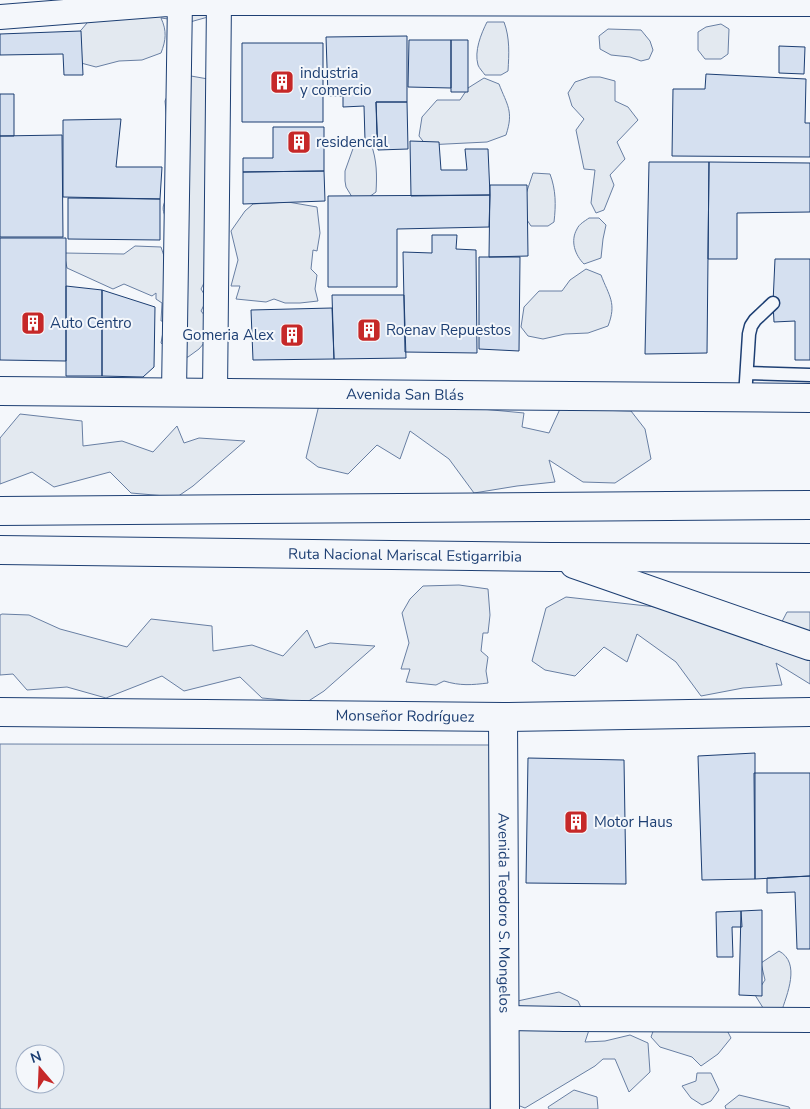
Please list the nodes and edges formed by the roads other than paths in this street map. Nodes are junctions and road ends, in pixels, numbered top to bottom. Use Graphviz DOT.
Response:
graph roads {
  1 [pos="180,2"];
  2 [pos="219,2"];
  3 [pos="810,4"];
  4 [pos="0,17"];
  5 [pos="773,303"];
  6 [pos="810,375"];
  7 [pos="746,385"];
  8 [pos="0,391"];
  9 [pos="174,392"];
  10 [pos="215,393"];
  11 [pos="810,398"];
  12 [pos="810,494"];
  13 [pos="749,505"];
  14 [pos="810,505"];
  15 [pos="0,511"];
  16 [pos="0,550"];
  17 [pos="551,557"];
  18 [pos="810,558"];
  19 [pos="810,646"];
  20 [pos="0,712"];
  21 [pos="810,712"];
  22 [pos="504,717"];
  23 [pos="504,1018"];
  24 [pos="810,1020"];
  25 [pos="505,1109"];
  1 -- 2 [label="street"];
  1 -- 4 [label="street"];
  1 -- 9 [label="street"];
  2 -- 3 [label="street"];
  2 -- 10 [label="street"];
  5 -- 7 [label="lane"];
  6 -- 7 [label="lane"];
  7 -- 10 [label="main road, Avenida San Blás"];
  7 -- 11 [label="main road, Avenida San Blás"];
  8 -- 9 [label="main road, Avenida San Blás"];
  9 -- 10 [label="main road, Avenida San Blás"];
  12 -- 13 [label="main road"];
  13 -- 14 [label="main road"];
  13 -- 15 [label="main road"];
  16 -- 17 [label="main road, Ruta Nacional Mariscal Estigarribia"];
  17 -- 18 [label="main road, Ruta Nacional Mariscal Estigarribia"];
  17 -- 19 [label="main road"];
  20 -- 22 [label="main road, Monseñor Rodríguez"];
  21 -- 22 [label="main road, Monseñor Rodríguez"];
  22 -- 23 [label="main road, Avenida Teodoro S. Mongelos"];
  23 -- 24 [label="street"];
  23 -- 25 [label="main road, Avenida Teodoro S. Mongelos"];
}
